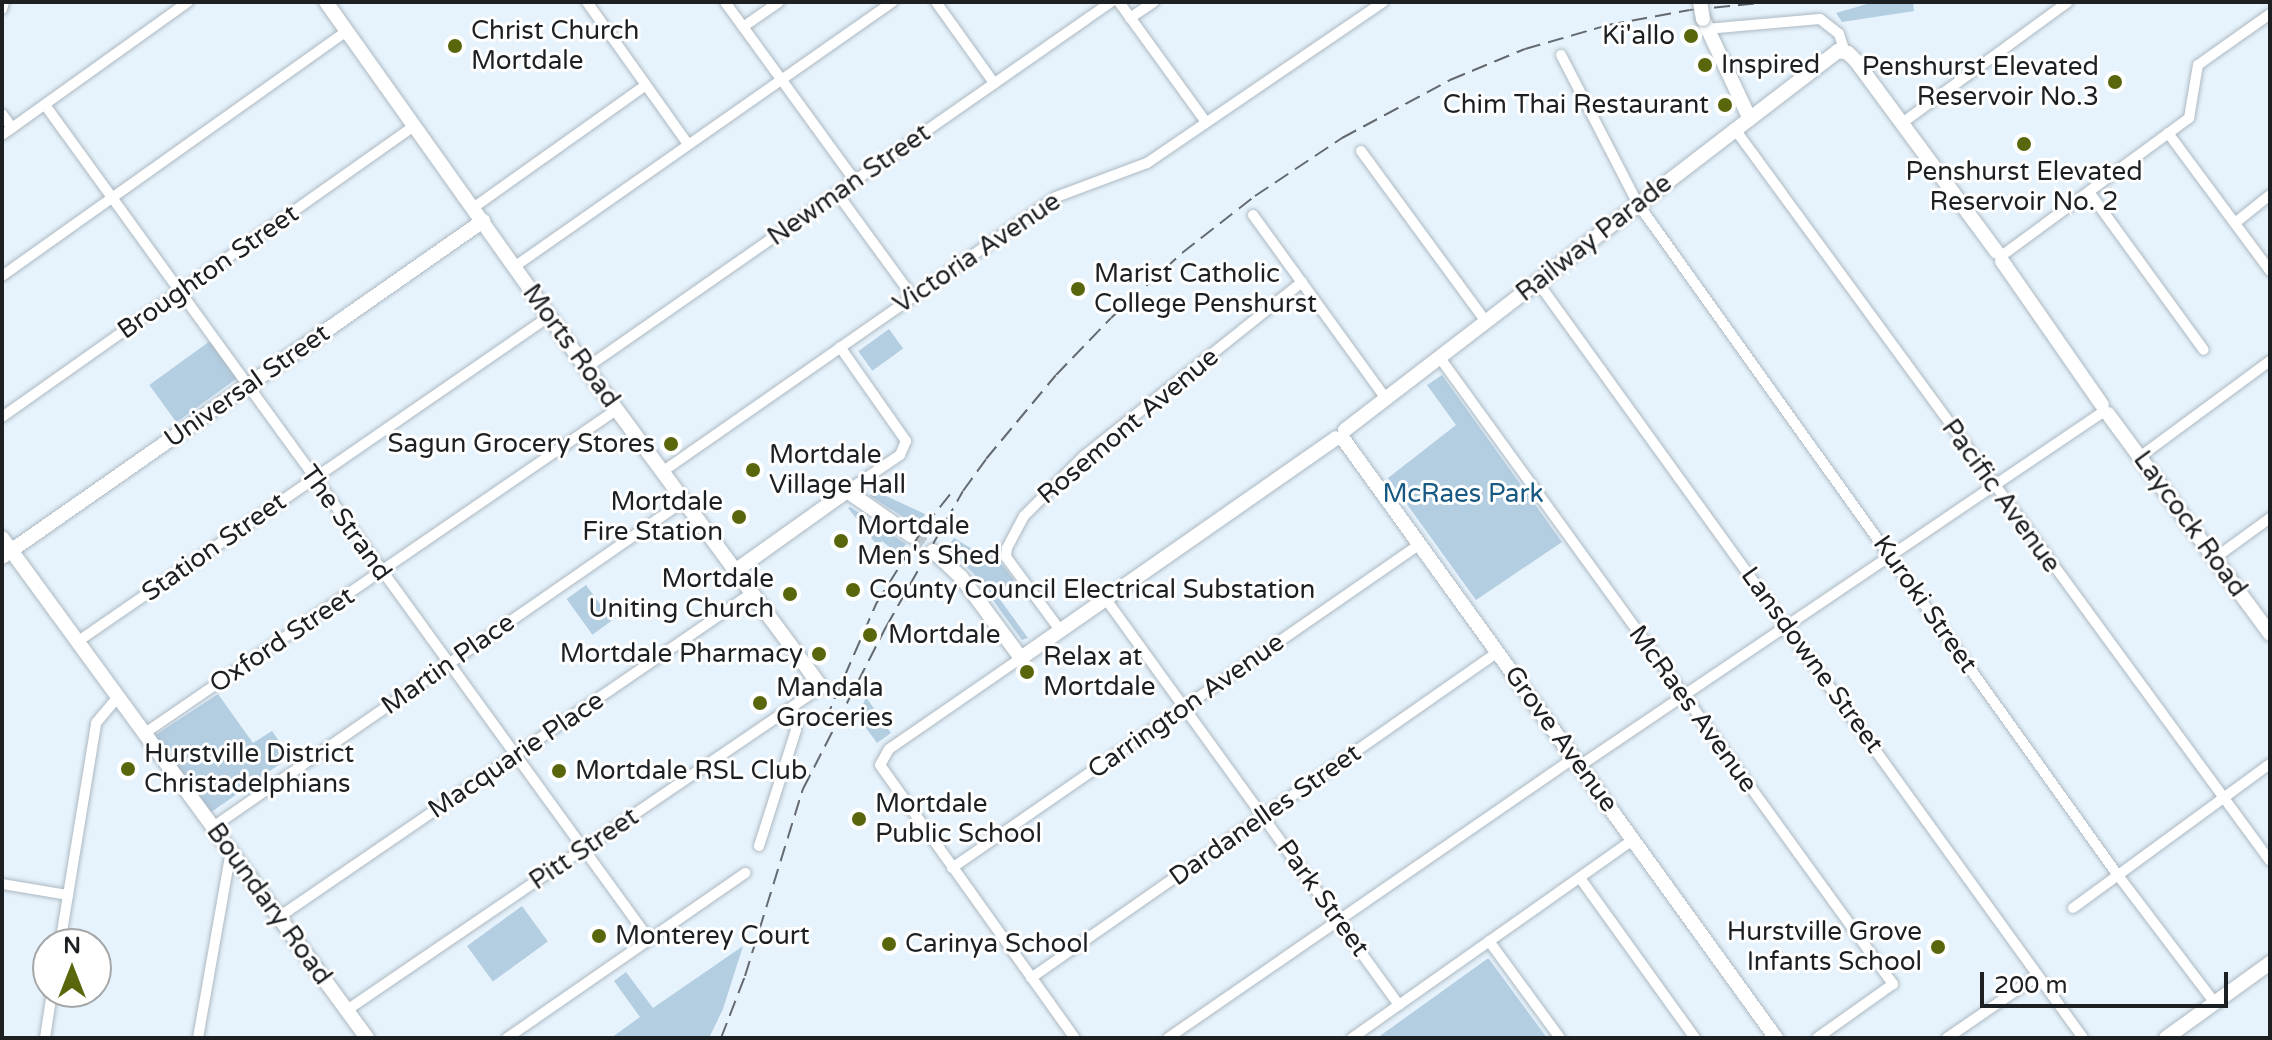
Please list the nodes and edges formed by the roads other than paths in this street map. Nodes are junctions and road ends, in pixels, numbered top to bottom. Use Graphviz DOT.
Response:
graph roads {
  1 [pos="4,2"];
  2 [pos="188,2"];
  3 [pos="326,2"];
  4 [pos="587,2"];
  5 [pos="725,2"];
  6 [pos="779,2"];
  7 [pos="892,2"];
  8 [pos="936,2"];
  9 [pos="1111,2"];
  10 [pos="1119,2"];
  11 [pos="1154,2"];
  12 [pos="1383,2"];
  13 [pos="1700,2"];
  14 [pos="2068,2"];
  15 [pos="2,9"];
  16 [pos="2270,14"];
  17 [pos="1130,18"];
  18 [pos="1705,24"];
  19 [pos="743,27"];
  20 [pos="347,31"];
  21 [pos="1845,52"];
  22 [pos="1561,55"];
  23 [pos="781,80"];
  24 [pos="994,83"];
  25 [pos="646,85"];
  26 [pos="45,105"];
  27 [pos="2,114"];
  28 [pos="1749,117"];
  29 [pos="1206,122"];
  30 [pos="1902,123"];
  31 [pos="414,126"];
  32 [pos="12,128"];
  33 [pos="1734,128"];
  34 [pos="2168,133"];
  35 [pos="2,135"];
  36 [pos="688,144"];
  37 [pos="1361,151"];
  38 [pos="855,181"];
  39 [pos="2089,192"];
  40 [pos="837,193"];
  41 [pos="2270,195"];
  42 [pos="112,197"];
  43 [pos="1638,204"];
  44 [pos="473,208"];
  45 [pos="1253,215"];
  46 [pos="483,221"];
  47 [pos="2235,223"];
  48 [pos="2001,256"];
  49 [pos="514,267"];
  50 [pos="2270,271"];
  51 [pos="2,276"];
  52 [pos="1302,282"];
  53 [pos="1539,284"];
  54 [pos="180,292"];
  55 [pos="912,296"];
  56 [pos="550,316"];
  57 [pos="1486,322"];
  58 [pos="840,347"];
  59 [pos="2204,350"];
  60 [pos="1440,358"];
  61 [pos="2270,361"];
  62 [pos="586,368"];
  63 [pos="247,385"];
  64 [pos="1386,399"];
  65 [pos="616,410"];
  66 [pos="2103,411"];
  67 [pos="2,417"];
  68 [pos="1342,436"];
  69 [pos="2141,456"];
  70 [pos="662,472"];
  71 [pos="313,478"];
  72 [pos="1993,486"];
  73 [pos="847,491"];
  74 [pos="684,501"];
  75 [pos="2270,518"];
  76 [pos="912,536"];
  77 [pos="2,538"];
  78 [pos="1420,544"];
  79 [pos="933,551"];
  80 [pos="7,554"];
  81 [pos="1891,556"];
  82 [pos="2215,558"];
  83 [pos="735,571"];
  84 [pos="382,572"];
  85 [pos="752,593"];
  86 [pos="1105,598"];
  87 [pos="1787,627"];
  88 [pos="1060,630"];
  89 [pos="2270,634"];
  90 [pos="77,642"];
  91 [pos="1498,652"];
  92 [pos="1021,658"];
  93 [pos="447,664"];
  94 [pos="821,687"];
  95 [pos="118,697"];
  96 [pos="1684,697"];
  97 [pos="1184,707"];
  98 [pos="786,711"];
  99 [pos="145,733"];
  100 [pos="516,755"];
  101 [pos="1578,761"];
  102 [pos="2270,764"];
  103 [pos="2224,796"];
  104 [pos="1264,816"];
  105 [pos="213,827"];
  106 [pos="1633,840"];
  107 [pos="759,846"];
  108 [pos="583,848"];
  109 [pos="231,851"];
  110 [pos="2270,861"];
  111 [pos="952,868"];
  112 [pos="745,873"];
  113 [pos="2117,874"];
  114 [pos="1580,878"];
  115 [pos="2,884"];
  116 [pos="68,895"];
  117 [pos="2073,908"];
  118 [pos="279,917"];
  119 [pos="1339,919"];
  120 [pos="63,928"];
  121 [pos="649,939"];
  122 [pos="1489,941"];
  123 [pos="2270,963"];
  124 [pos="2036,977"];
  125 [pos="1031,978"];
  126 [pos="2215,1003"];
  127 [pos="1399,1005"];
  128 [pos="50,1008"];
  129 [pos="347,1010"];
  130 [pos="45,1038"];
  131 [pos="198,1038"];
  132 [pos="367,1038"];
  133 [pos="507,1038"];
  134 [pos="1075,1038"];
  135 [pos="1168,1038"];
  136 [pos="1352,1038"];
  137 [pos="1560,1038"];
  138 [pos="1695,1038"];
  139 [pos="1776,1038"];
  140 [pos="1817,1038"];
  141 [pos="1947,1038"];
  142 [pos="2083,1038"];
  143 [pos="2166,1038"];
  1 -- 15 [label="street"];
  2 -- 26 [label="street"];
  3 -- 20 [label="street, Morts Road"];
  4 -- 25 [label="street"];
  5 -- 19 [label="street"];
  6 -- 19 [label="street"];
  7 -- 23 [label="street"];
  8 -- 24 [label="street"];
  9 -- 24 [label="street, Newman Street"];
  10 -- 17 [label="street"];
  11 -- 17 [label="street"];
  12 -- 29 [label="street, Victoria Avenue"];
  13 -- 18 [label="street, bridge"];
  14 -- 30 [label="street"];
  16 -- 34 [label="street"];
  17 -- 29 [label="street"];
  18 -- 21 [label="street, Laycock Road"];
  18 -- 28 [label="street"];
  19 -- 23 [label="street"];
  20 -- 31 [label="street, Morts Road"];
  20 -- 42 [label="street"];
  21 -- 28 [label="street, Railway Parade"];
  21 -- 30 [label="street, Laycock Road"];
  22 -- 43 [label="street, Kuroki Street"];
  23 -- 36 [label="street"];
  23 -- 38 [label="street"];
  24 -- 38 [label="street, Newman Street"];
  25 -- 36 [label="street"];
  25 -- 44 [label="street"];
  26 -- 32 [label="street"];
  26 -- 42 [label="street, The Strand"];
  27 -- 32 [label="street"];
  28 -- 33 [label="street, Railway Parade"];
  29 -- 55 [label="street, Victoria Avenue"];
  30 -- 48 [label="street, Laycock Road"];
  31 -- 44 [label="street, Morts Road"];
  31 -- 54 [label="street, Broughton Street"];
  32 -- 35 [label="street"];
  33 -- 43 [label="street, Railway Parade"];
  33 -- 72 [label="street, Pacific Avenue"];
  34 -- 39 [label="street"];
  34 -- 47 [label="street"];
  36 -- 49 [label="street"];
  37 -- 57 [label="street"];
  38 -- 40 [label="street, Newman Street"];
  39 -- 48 [label="street"];
  39 -- 59 [label="street"];
  40 -- 55 [label="street"];
  40 -- 62 [label="street, Newman Street"];
  41 -- 47 [label="street"];
  42 -- 51 [label="street"];
  42 -- 54 [label="street, The Strand"];
  43 -- 53 [label="street, Railway Parade"];
  43 -- 81 [label="street, Kuroki Street"];
  44 -- 46 [label="street, Morts Road"];
  45 -- 52 [label="street"];
  46 -- 49 [label="street, Morts Road"];
  46 -- 63 [label="street, Universal Street"];
  47 -- 50 [label="street"];
  48 -- 66 [label="street, Laycock Road"];
  49 -- 56 [label="street, Morts Road"];
  52 -- 64 [label="street"];
  52 -- 88 [label="street, Rosemont Avenue"];
  53 -- 57 [label="street, Railway Parade"];
  53 -- 87 [label="street, Lansdowne Street"];
  54 -- 63 [label="street, The Strand"];
  54 -- 67 [label="street, Broughton Street"];
  55 -- 58 [label="street, Victoria Avenue"];
  56 -- 62 [label="street, Morts Road"];
  56 -- 71 [label="street, Station Street"];
  57 -- 60 [label="street, Railway Parade"];
  58 -- 70 [label="street, Victoria Avenue"];
  58 -- 73 [label="street"];
  60 -- 64 [label="street, Railway Parade"];
  60 -- 96 [label="street, McRaes Avenue"];
  61 -- 69 [label="street"];
  62 -- 65 [label="street, Morts Road"];
  63 -- 71 [label="street, The Strand"];
  63 -- 80 [label="street, Universal Street"];
  64 -- 68 [label="street, Railway Parade"];
  65 -- 70 [label="street, Morts Road"];
  65 -- 84 [label="street, Oxford Street"];
  66 -- 69 [label="street, Laycock Road"];
  66 -- 72 [label="street"];
  68 -- 78 [label="street, Grove Avenue"];
  68 -- 86 [label="street, Railway Parade"];
  69 -- 82 [label="street, Laycock Road"];
  70 -- 74 [label="street, Morts Road"];
  71 -- 84 [label="street, The Strand"];
  71 -- 90 [label="street, Station Street"];
  72 -- 81 [label="street"];
  72 -- 103 [label="street, Pacific Avenue"];
  73 -- 76 [label="street"];
  73 -- 83 [label="street"];
  74 -- 83 [label="street, Morts Road"];
  74 -- 93 [label="street, Martin Place"];
  75 -- 82 [label="street"];
  77 -- 80 [label="street, Boundary Road"];
  78 -- 91 [label="street, Grove Avenue"];
  78 -- 97 [label="street, Carrington Avenue"];
  79 -- 92 [label="street"];
  80 -- 90 [label="street, Boundary Road"];
  81 -- 87 [label="street"];
  81 -- 113 [label="street, Kuroki Street"];
  82 -- 89 [label="street, Laycock Road"];
  83 -- 85 [label="street, Morts Road"];
  84 -- 93 [label="street, The Strand"];
  84 -- 99 [label="street, Oxford Street"];
  85 -- 94 [label="street, Morts Road"];
  85 -- 100 [label="street, Macquarie Place"];
  86 -- 88 [label="street, Railway Parade"];
  86 -- 97 [label="street, Park Street"];
  87 -- 96 [label="street"];
  87 -- 124 [label="street, Lansdowne Street"];
  88 -- 92 [label="street, Railway Parade"];
  90 -- 95 [label="street, Boundary Road"];
  91 -- 101 [label="street, Grove Avenue"];
  91 -- 104 [label="street, Dardanelles Street"];
  92 -- 111 [label="street, Railway Parade"];
  93 -- 100 [label="street, The Strand"];
  93 -- 105 [label="street, Martin Place"];
  94 -- 98 [label="street, Pitt Street"];
  95 -- 99 [label="street, Boundary Road"];
  95 -- 116 [label="street"];
  96 -- 101 [label="street"];
  96 -- 140 [label="street, McRaes Avenue"];
  97 -- 104 [label="street, Park Street"];
  97 -- 111 [label="street, Carrington Avenue"];
  98 -- 107 [label="street"];
  98 -- 108 [label="street, Pitt Street"];
  99 -- 105 [label="street, Boundary Road"];
  100 -- 108 [label="street, The Strand"];
  100 -- 118 [label="street, Macquarie Place"];
  101 -- 106 [label="street, Grove Avenue"];
  101 -- 119 [label="street"];
  102 -- 103 [label="street"];
  103 -- 110 [label="street, Pacific Avenue"];
  103 -- 113 [label="street"];
  104 -- 119 [label="street, Park Street"];
  104 -- 125 [label="street, Dardanelles Street"];
  105 -- 109 [label="street, Boundary Road"];
  106 -- 114 [label="street"];
  106 -- 139 [label="street, Grove Avenue"];
  108 -- 121 [label="street, The Strand"];
  108 -- 129 [label="street, Pitt Street"];
  109 -- 118 [label="street, Boundary Road"];
  109 -- 131 [label="street"];
  111 -- 125 [label="street"];
  112 -- 121 [label="street"];
  113 -- 117 [label="street"];
  113 -- 126 [label="street, Kuroki Street"];
  114 -- 122 [label="street"];
  114 -- 138 [label="street"];
  115 -- 116 [label="street"];
  116 -- 120 [label="street"];
  118 -- 129 [label="street, Boundary Road"];
  119 -- 127 [label="street, Park Street"];
  119 -- 135 [label="street"];
  121 -- 133 [label="street"];
  122 -- 127 [label="street"];
  122 -- 137 [label="street"];
  123 -- 126 [label="street"];
  124 -- 141 [label="street"];
  124 -- 142 [label="street, Lansdowne Street"];
  125 -- 134 [label="street"];
  126 -- 143 [label="street"];
  127 -- 136 [label="street"];
  128 -- 130 [label="street"];
  129 -- 132 [label="street, Boundary Road"];
}
